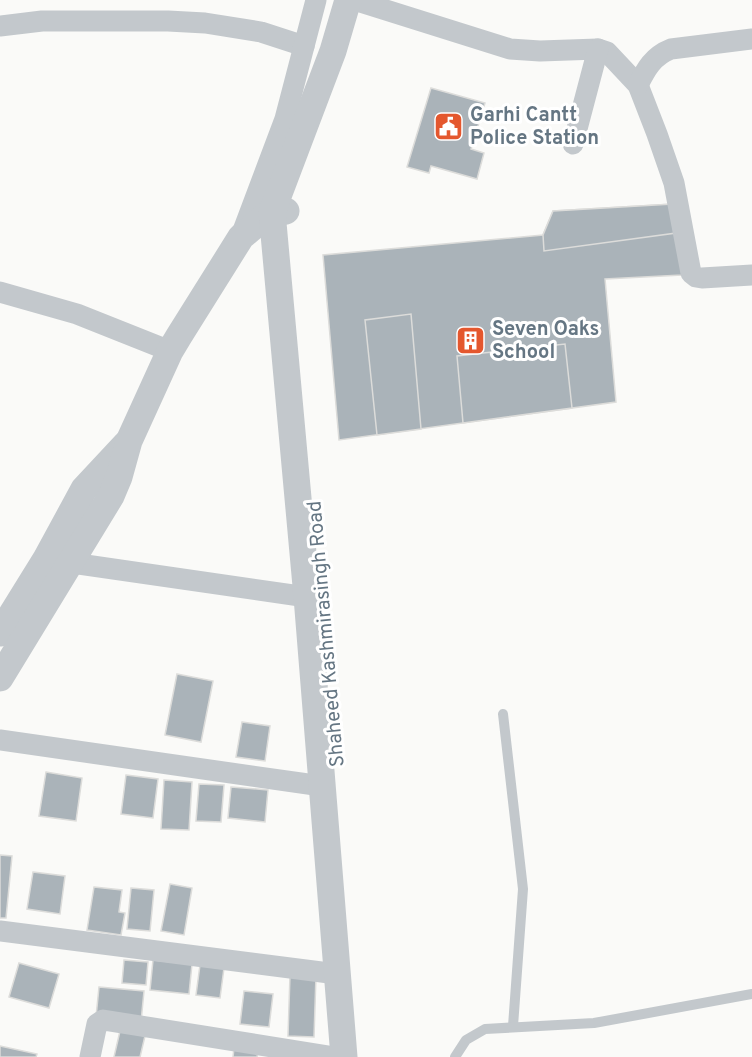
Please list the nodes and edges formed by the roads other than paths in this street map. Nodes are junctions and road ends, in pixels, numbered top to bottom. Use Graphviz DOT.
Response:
graph roads {
  1 [pos="316,0"];
  2 [pos="348,0"];
  3 [pos="354,0"];
  4 [pos="0,26"];
  5 [pos="752,39"];
  6 [pos="304,46"];
  7 [pos="598,49"];
  8 [pos="638,85"];
  9 [pos="573,144"];
  10 [pos="280,205"];
  11 [pos="241,237"];
  12 [pos="752,275"];
  13 [pos="0,292"];
  14 [pos="170,351"];
  15 [pos="58,561"];
  16 [pos="307,597"];
  17 [pos="0,633"];
  18 [pos="0,678"];
  19 [pos="503,714"];
  20 [pos="0,740"];
  21 [pos="322,786"];
  22 [pos="0,931"];
  23 [pos="337,974"];
  24 [pos="752,994"];
  25 [pos="513,1026"];
  26 [pos="90,1057"];
  27 [pos="335,1057"];
  28 [pos="344,1057"];
  29 [pos="360,1057"];
  30 [pos="455,1057"];
  1 -- 6 [label="street"];
  2 -- 10 [label="street"];
  3 -- 7 [label="street"];
  4 -- 6 [label="street"];
  5 -- 8 [label="street"];
  6 -- 11 [label="street"];
  7 -- 8 [label="street"];
  7 -- 9 [label="street"];
  8 -- 12 [label="street"];
  10 -- 11 [label="street"];
  10 -- 16 [label="street, Shaheed Kashmirasingh Road"];
  10 -- 29 [label="street, Shaheed Kashmirasingh Road"];
  11 -- 14 [label="street"];
  13 -- 14 [label="street"];
  14 -- 15 [label="street"];
  15 -- 16 [label="street"];
  15 -- 17 [label="street"];
  15 -- 18 [label="street"];
  16 -- 21 [label="street, Shaheed Kashmirasingh Road"];
  19 -- 25 [label="lane"];
  20 -- 21 [label="street"];
  21 -- 23 [label="street, Shaheed Kashmirasingh Road"];
  22 -- 23 [label="street"];
  23 -- 28 [label="street, Shaheed Kashmirasingh Road"];
  24 -- 25 [label="lane"];
  25 -- 30 [label="lane"];
  26 -- 27 [label="street"];
}
